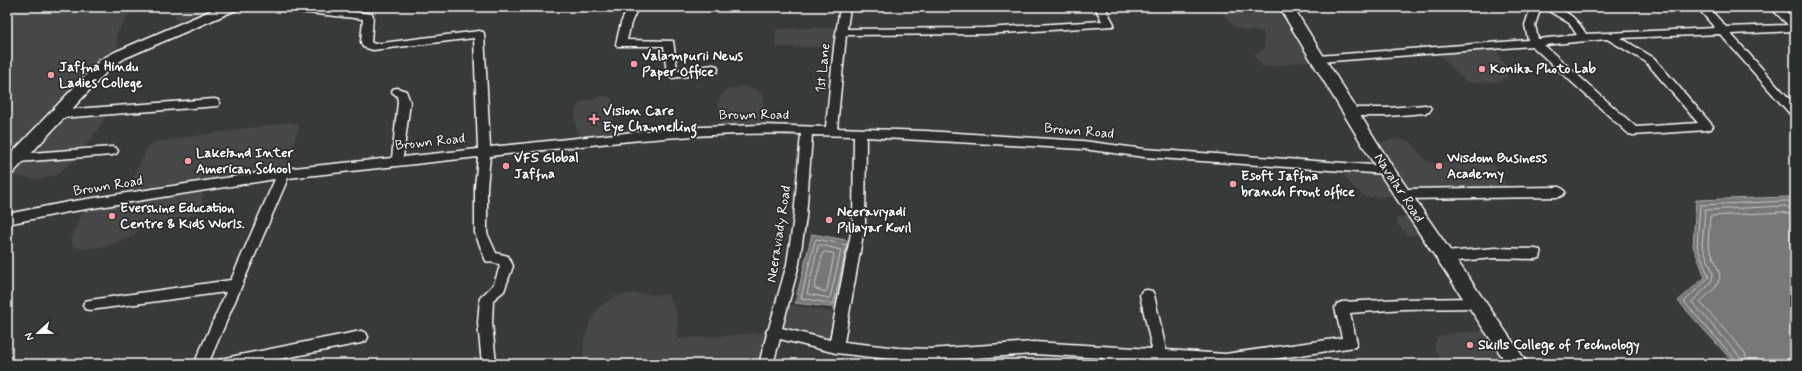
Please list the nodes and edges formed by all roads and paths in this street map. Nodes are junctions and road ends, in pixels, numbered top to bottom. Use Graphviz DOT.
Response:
graph roads {
  1 [pos="231,7"];
  2 [pos="281,7"];
  3 [pos="633,7"];
  4 [pos="845,7"];
  5 [pos="1100,7"];
  6 [pos="1286,7"];
  7 [pos="1536,7"];
  8 [pos="1547,7"];
  9 [pos="1702,7"];
  10 [pos="1775,7"];
  11 [pos="1795,27"];
  12 [pos="1723,31"];
  13 [pos="841,32"];
  14 [pos="1609,35"];
  15 [pos="1583,37"];
  16 [pos="1534,42"];
  17 [pos="1318,59"];
  18 [pos="713,69"];
  19 [pos="397,92"];
  20 [pos="214,102"];
  21 [pos="1425,109"];
  22 [pos="1351,112"];
  23 [pos="1795,112"];
  24 [pos="60,114"];
  25 [pos="807,130"];
  26 [pos="831,132"];
  27 [pos="860,134"];
  28 [pos="112,151"];
  29 [pos="484,152"];
  30 [pos="397,161"];
  31 [pos="12,164"];
  32 [pos="1386,170"];
  33 [pos="284,173"];
  34 [pos="1559,192"];
  35 [pos="1402,194"];
  36 [pos="7,219"];
  37 [pos="1535,254"];
  38 [pos="1445,257"];
  39 [pos="236,285"];
  40 [pos="1147,295"];
  41 [pos="1469,304"];
  42 [pos="90,305"];
  43 [pos="773,332"];
  44 [pos="361,336"];
  45 [pos="836,347"];
  46 [pos="1160,355"];
  47 [pos="1110,358"];
  48 [pos="201,364"];
  49 [pos="225,364"];
  50 [pos="489,364"];
  51 [pos="766,364"];
  52 [pos="1518,364"];
  1 -- 24 [label="street"];
  2 -- 29 [label="street"];
  3 -- 18 [label="street"];
  4 -- 13 [label="street, 1st Lane"];
  5 -- 13 [label="street"];
  6 -- 17 [label="street, Navalar Road"];
  7 -- 16 [label="street"];
  8 -- 15 [label="street"];
  9 -- 12 [label="street"];
  10 -- 11 [label="street"];
  11 -- 12 [label="street"];
  12 -- 14 [label="street"];
  12 -- 23 [label="street"];
  13 -- 26 [label="street, 1st Lane"];
  14 -- 15 [label="street"];
  14 -- 16 [label="street"];
  15 -- 16 [label="street"];
  16 -- 17 [label="street"];
  17 -- 22 [label="street, Navalar Road"];
  19 -- 30 [label="street"];
  20 -- 24 [label="street"];
  21 -- 22 [label="street"];
  22 -- 32 [label="street, Navalar Road"];
  24 -- 31 [label="street"];
  25 -- 26 [label="street, Brown Road"];
  25 -- 29 [label="street, Brown Road"];
  25 -- 43 [label="street, Neeraviady Road"];
  26 -- 27 [label="street, Brown Road"];
  27 -- 32 [label="street, Brown Road"];
  27 -- 45 [label="street"];
  28 -- 31 [label="street"];
  29 -- 30 [label="street, Brown Road"];
  29 -- 50 [label="street"];
  30 -- 33 [label="street, Brown Road"];
  32 -- 35 [label="street, Navalar Road"];
  33 -- 36 [label="street, Brown Road"];
  33 -- 39 [label="street"];
  34 -- 35 [label="street"];
  35 -- 38 [label="street, Navalar Road"];
  37 -- 38 [label="street"];
  38 -- 41 [label="street, Navalar Road"];
  39 -- 42 [label="street"];
  39 -- 48 [label="street"];
  40 -- 46 [label="street"];
  41 -- 46 [label="street"];
  41 -- 52 [label="street, Navalar Road"];
  43 -- 45 [label="street"];
  43 -- 51 [label="street, Neeraviady Road"];
  44 -- 49 [label="street"];
  45 -- 47 [label="street"];
  46 -- 47 [label="street"];
}
